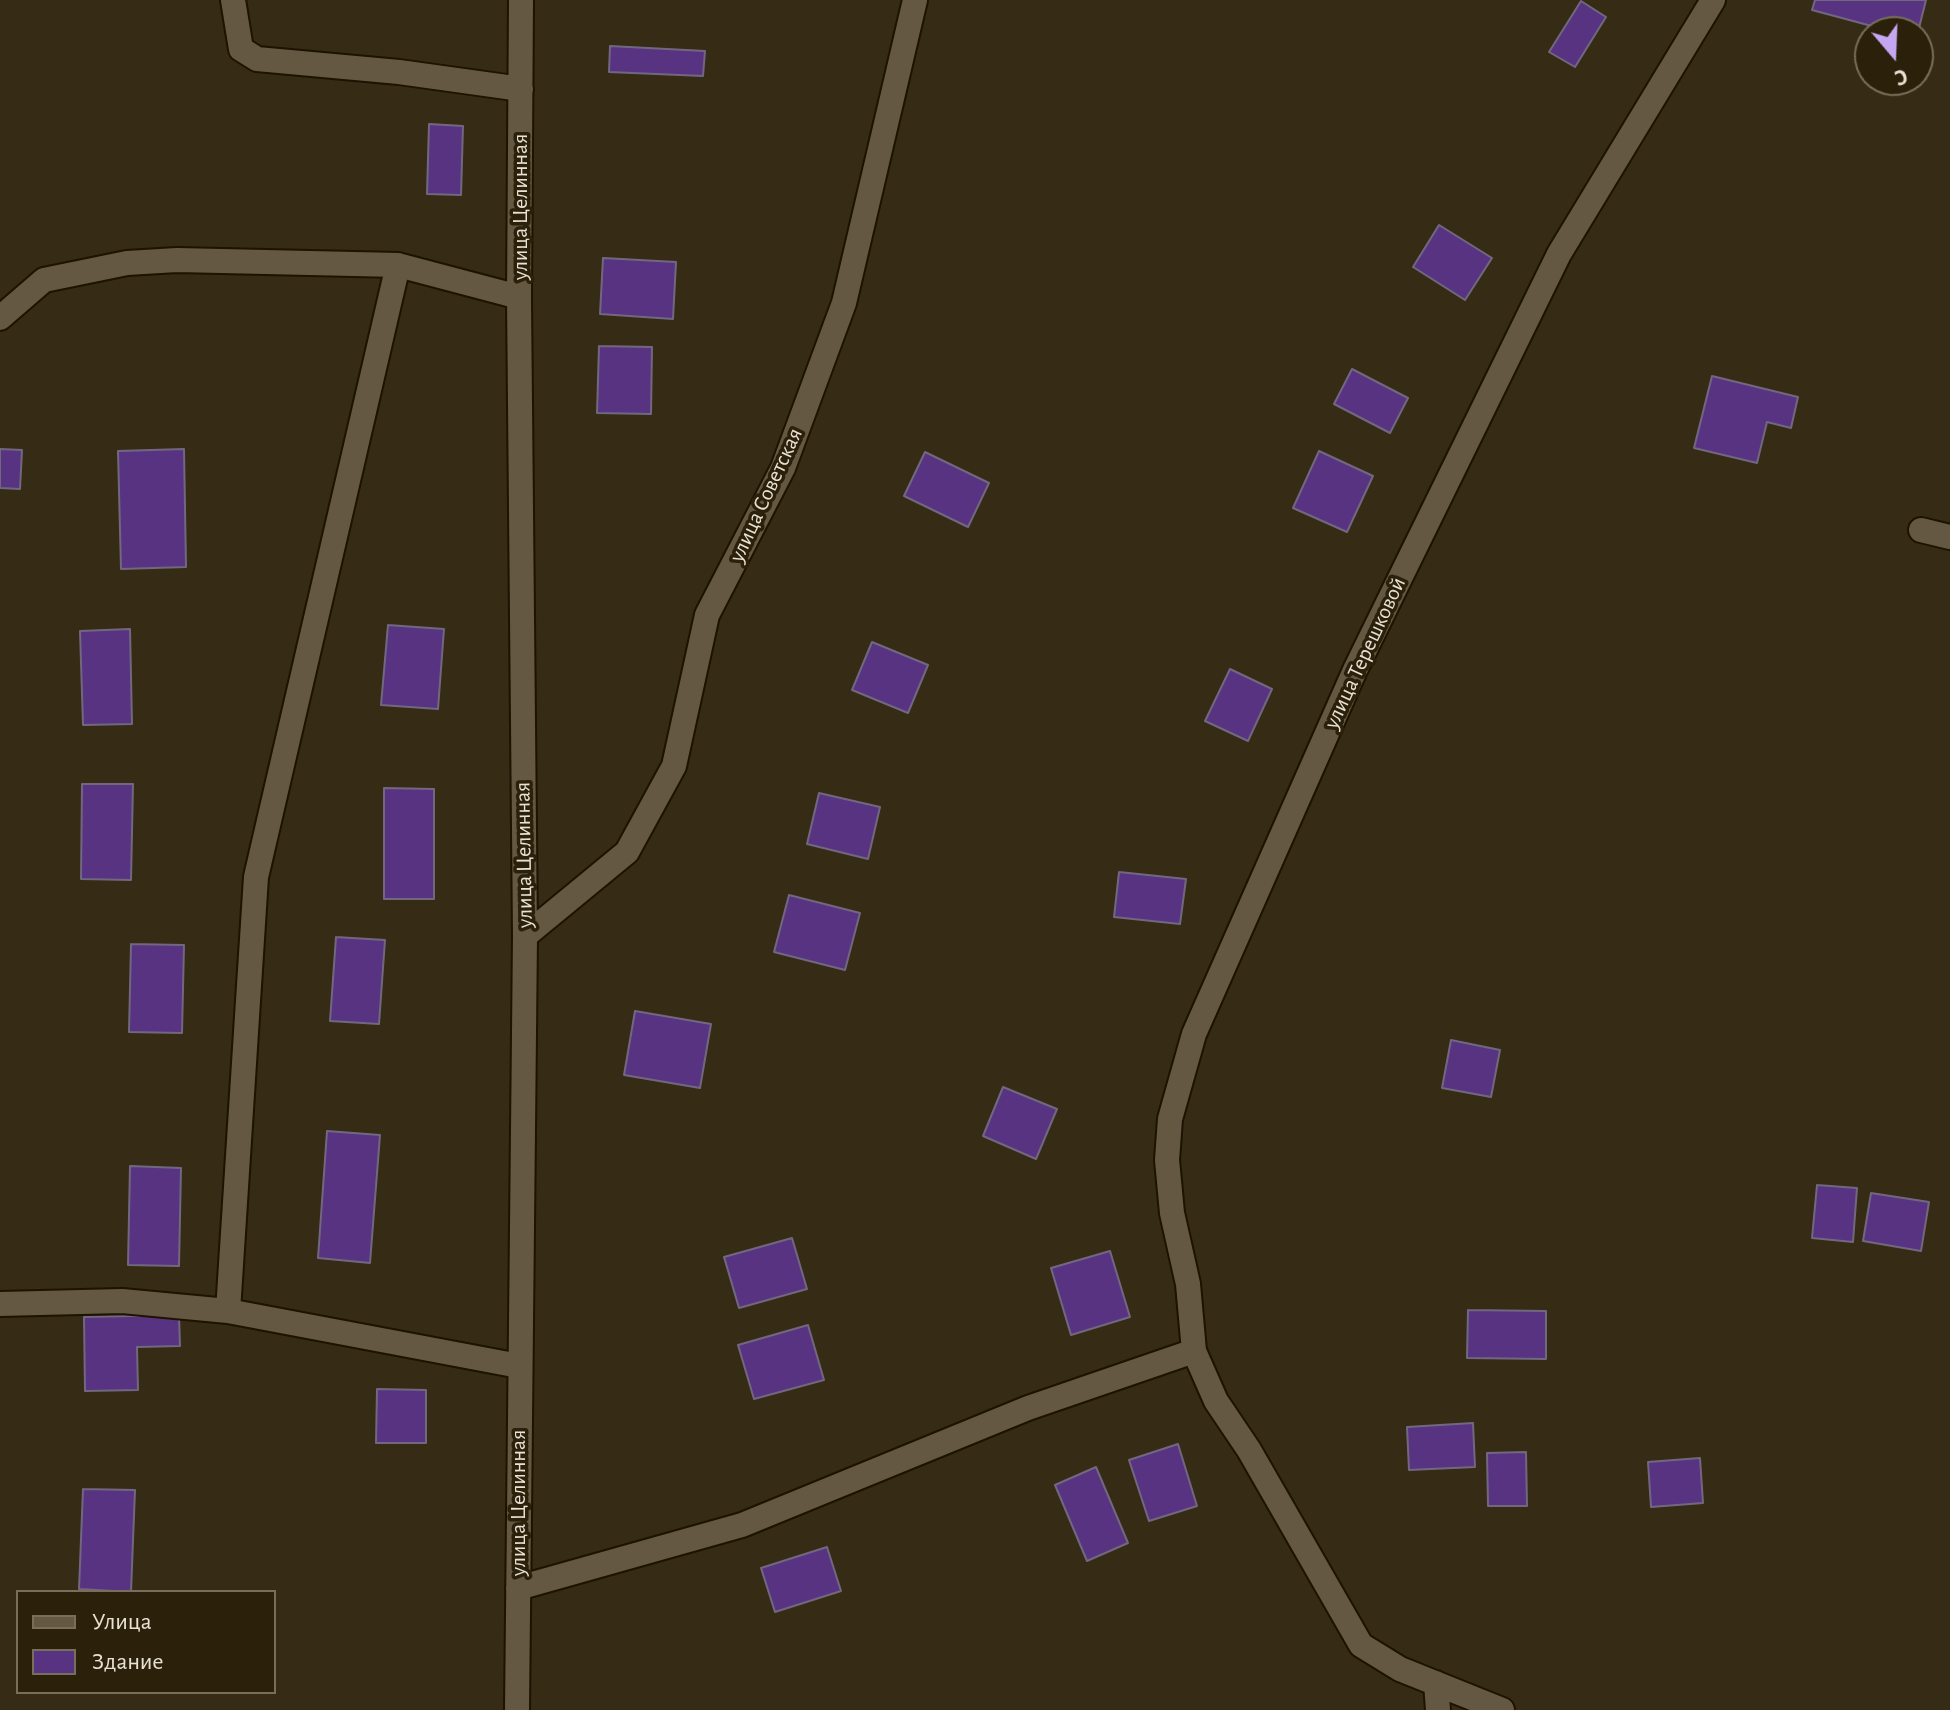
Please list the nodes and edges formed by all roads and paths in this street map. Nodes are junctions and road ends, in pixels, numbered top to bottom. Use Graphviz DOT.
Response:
graph roads {
  1 [pos="233,0"];
  2 [pos="521,0"];
  3 [pos="915,0"];
  4 [pos="1713,0"];
  5 [pos="521,89"];
  6 [pos="398,265"];
  7 [pos="519,297"];
  8 [pos="0,318"];
  9 [pos="1921,530"];
  10 [pos="1950,537"];
  11 [pos="525,936"];
  12 [pos="0,1304"];
  13 [pos="228,1311"];
  14 [pos="1194,1351"];
  15 [pos="519,1366"];
  16 [pos="518,1588"];
  17 [pos="1436,1683"];
  18 [pos="517,1710"];
  19 [pos="1438,1710"];
  20 [pos="1502,1710"];
  1 -- 5 [label="street"];
  2 -- 5 [label="street, улица Целинная"];
  3 -- 11 [label="street, улица Советская"];
  4 -- 14 [label="street, улица Терешковой"];
  5 -- 7 [label="street, улица Целинная"];
  6 -- 7 [label="street"];
  6 -- 8 [label="street"];
  6 -- 13 [label="street"];
  7 -- 11 [label="street, улица Целинная"];
  9 -- 10 [label="street"];
  11 -- 15 [label="street, улица Целинная"];
  12 -- 13 [label="street"];
  13 -- 15 [label="street"];
  14 -- 16 [label="street"];
  14 -- 17 [label="street, улица Терешковой"];
  15 -- 16 [label="street, улица Целинная"];
  16 -- 18 [label="street, улица Целинная"];
  17 -- 19 [label="street"];
  17 -- 20 [label="street, улица Терешковой"];
}
